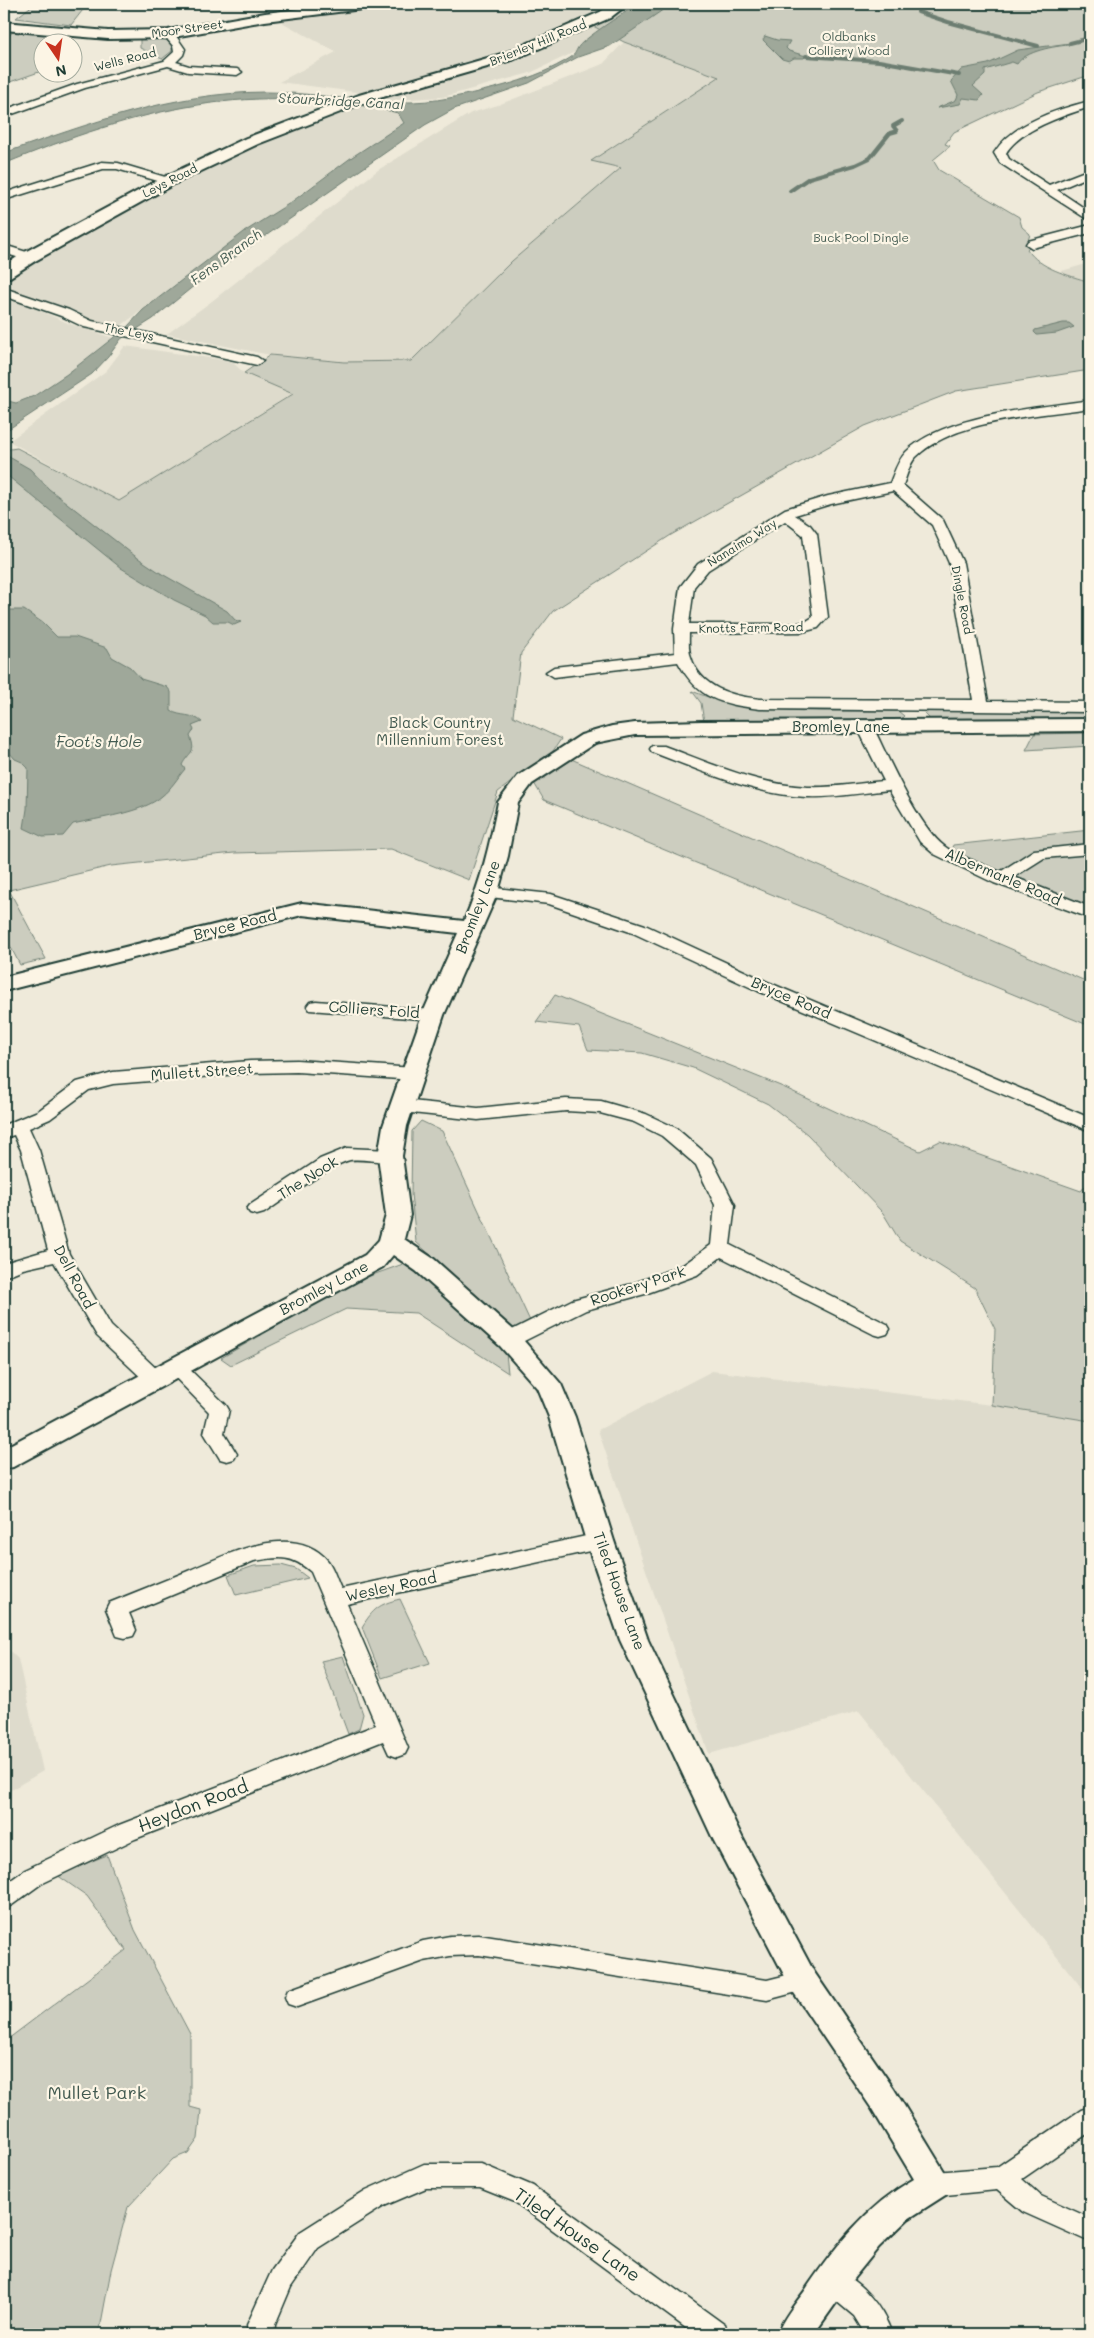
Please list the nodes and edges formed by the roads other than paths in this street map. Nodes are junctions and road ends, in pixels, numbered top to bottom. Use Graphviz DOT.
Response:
graph roads {
  1 [pos="255,4"];
  2 [pos="370,4"];
  3 [pos="621,4"];
  4 [pos="265,17"];
  5 [pos="4,26"];
  6 [pos="168,34"];
  7 [pos="168,63"];
  8 [pos="241,73"];
  9 [pos="345,104"];
  10 [pos="1090,104"];
  11 [pos="4,114"];
  12 [pos="1090,172"];
  13 [pos="168,181"];
  14 [pos="1048,190"];
  15 [pos="4,197"];
  16 [pos="1090,217"];
  17 [pos="1090,229"];
  18 [pos="1032,244"];
  19 [pos="4,249"];
  20 [pos="29,256"];
  21 [pos="4,273"];
  22 [pos="4,292"];
  23 [pos="258,361"];
  24 [pos="1090,404"];
  25 [pos="896,486"];
  26 [pos="785,515"];
  27 [pos="681,629"];
  28 [pos="683,657"];
  29 [pos="554,672"];
  30 [pos="912,704"];
  31 [pos="981,705"];
  32 [pos="1090,707"];
  33 [pos="1090,725"];
  34 [pos="865,727"];
  35 [pos="916,727"];
  36 [pos="658,749"];
  37 [pos="708,749"];
  38 [pos="695,762"];
  39 [pos="894,784"];
  40 [pos="1090,849"];
  41 [pos="1000,879"];
  42 [pos="487,892"];
  43 [pos="1090,914"];
  44 [pos="471,928"];
  45 [pos="4,984"];
  46 [pos="316,1006"];
  47 [pos="433,1015"];
  48 [pos="414,1074"];
  49 [pos="402,1106"];
  50 [pos="1090,1125"];
  51 [pos="12,1129"];
  52 [pos="390,1156"];
  53 [pos="258,1209"];
  54 [pos="392,1242"];
  55 [pos="720,1248"];
  56 [pos="59,1254"];
  57 [pos="4,1271"];
  58 [pos="880,1329"];
  59 [pos="509,1340"];
  60 [pos="164,1373"];
  61 [pos="227,1454"];
  62 [pos="4,1460"];
  63 [pos="600,1541"];
  64 [pos="334,1599"];
  65 [pos="125,1630"];
  66 [pos="4,1898"];
  67 [pos="803,1981"];
  68 [pos="296,1997"];
  69 [pos="1090,2118"];
  70 [pos="1002,2178"];
  71 [pos="935,2184"];
  72 [pos="1090,2230"];
  73 [pos="832,2281"];
  74 [pos="261,2334"];
  75 [pos="715,2334"];
  76 [pos="794,2334"];
  77 [pos="879,2334"];
  1 -- 4 [label="street"];
  2 -- 4 [label="street, Moor Street"];
  3 -- 9 [label="main road, Brierley Hill Road"];
  4 -- 6 [label="street, Moor Street"];
  5 -- 6 [label="street, Moor Street"];
  6 -- 7 [label="street, Wells Road"];
  7 -- 8 [label="street, Wells Road"];
  7 -- 11 [label="street, Wells Road"];
  9 -- 13 [label="main road, Leys Road"];
  10 -- 14 [label="street"];
  12 -- 14 [label="street"];
  13 -- 15 [label="street"];
  13 -- 20 [label="main road, Leys Road"];
  14 -- 16 [label="street"];
  17 -- 18 [label="street"];
  19 -- 20 [label="street"];
  20 -- 21 [label="main road, Leys Road"];
  22 -- 23 [label="street, The Leys"];
  24 -- 25 [label="street"];
  25 -- 26 [label="street, Nanaimo Way"];
  25 -- 31 [label="street, Dingle Road"];
  26 -- 27 [label="street, Nanaimo Way"];
  26 -- 27 [label="street, Knotts Farm Road"];
  27 -- 28 [label="street, Nanaimo Way"];
  28 -- 29 [label="street"];
  28 -- 30 [label="street, Nanaimo Way"];
  30 -- 31 [label="street"];
  30 -- 35 [label="street"];
  31 -- 32 [label="street"];
  33 -- 35 [label="street, Bromley Lane"];
  34 -- 35 [label="street, Bromley Lane"];
  34 -- 39 [label="street, Albermarle Road"];
  34 -- 42 [label="street, Bromley Lane"];
  36 -- 38 [label="street"];
  37 -- 38 [label="street"];
  38 -- 39 [label="street"];
  39 -- 41 [label="street, Albermarle Road"];
  40 -- 41 [label="street"];
  41 -- 43 [label="street, Albermarle Road"];
  42 -- 44 [label="street, Bromley Lane"];
  42 -- 50 [label="street, Bryce Road"];
  44 -- 45 [label="street, Bryce Road"];
  44 -- 47 [label="street, Bromley Lane"];
  46 -- 47 [label="street, Colliers Fold"];
  47 -- 48 [label="street, Bromley Lane"];
  48 -- 49 [label="street, Bromley Lane"];
  48 -- 51 [label="street, Mullett Street"];
  49 -- 52 [label="street, Bromley Lane"];
  49 -- 55 [label="street"];
  51 -- 56 [label="street, Dell Road"];
  52 -- 53 [label="street, The Nook"];
  52 -- 54 [label="street, Bromley Lane"];
  54 -- 59 [label="street, Tiled House Lane"];
  54 -- 60 [label="street, Bromley Lane"];
  55 -- 58 [label="street"];
  55 -- 59 [label="street, Rookery Park"];
  56 -- 57 [label="street"];
  56 -- 60 [label="street, Dell Road"];
  59 -- 63 [label="street, Tiled House Lane"];
  60 -- 61 [label="street"];
  60 -- 62 [label="street, Bromley Lane"];
  63 -- 64 [label="street, Wesley Road"];
  63 -- 67 [label="street, Tiled House Lane"];
  64 -- 65 [label="street, Wesley Road"];
  64 -- 66 [label="street, Heydon Road"];
  67 -- 68 [label="street"];
  67 -- 71 [label="street, Tiled House Lane"];
  69 -- 70 [label="street"];
  70 -- 71 [label="street"];
  70 -- 72 [label="street"];
  71 -- 73 [label="street"];
  73 -- 76 [label="street"];
  73 -- 77 [label="street"];
  74 -- 75 [label="street, Tiled House Lane"];
}
